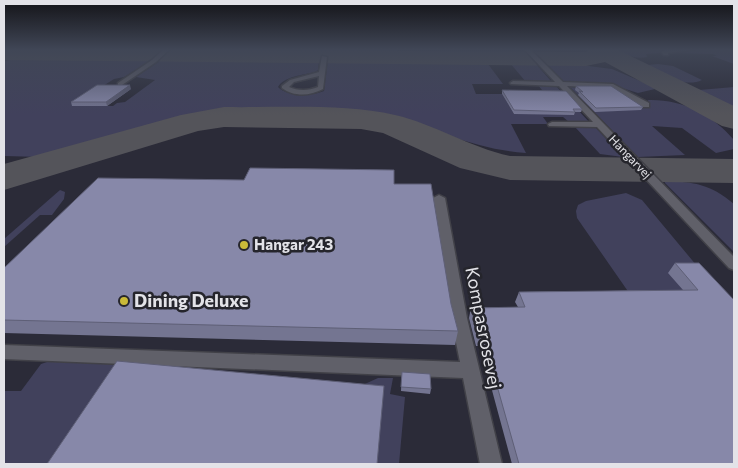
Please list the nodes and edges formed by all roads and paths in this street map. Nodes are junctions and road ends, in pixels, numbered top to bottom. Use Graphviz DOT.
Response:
graph roads {
  1 [pos="139,71"];
  2 [pos="548,71"];
  3 [pos="322,73"];
  4 [pos="513,82"];
  5 [pos="560,83"];
  6 [pos="120,84"];
  7 [pos="646,105"];
  8 [pos="552,124"];
  9 [pos="600,125"];
  10 [pos="440,198"];
  11 [pos="734,264"];
  12 [pos="4,352"];
  13 [pos="471,370"];
  14 [pos="491,464"];
  1 -- 6 [label="lane"];
  2 -- 5 [label="lane, Hangarvej"];
  3 -- 3 [label="lane"];
  4 -- 5 [label="lane"];
  5 -- 7 [label="lane"];
  5 -- 9 [label="lane, Hangarvej"];
  8 -- 9 [label="lane"];
  9 -- 11 [label="lane, Hangarvej"];
  10 -- 13 [label="lane, Kompasrosevej"];
  12 -- 13 [label="lane"];
  13 -- 14 [label="lane, Kompasrosevej"];
}
